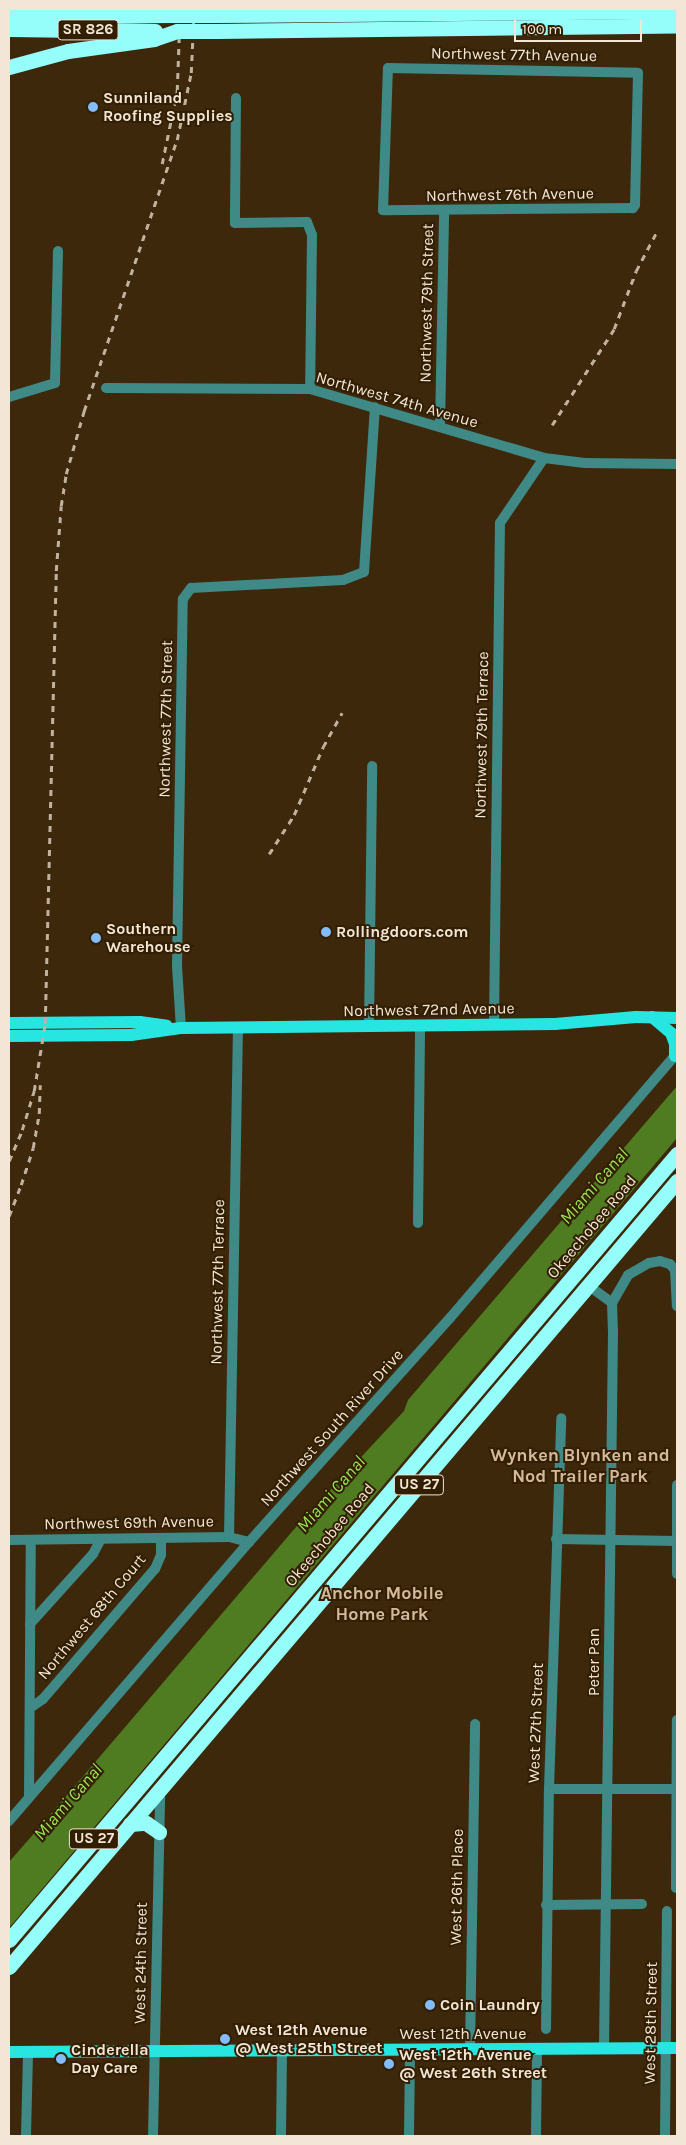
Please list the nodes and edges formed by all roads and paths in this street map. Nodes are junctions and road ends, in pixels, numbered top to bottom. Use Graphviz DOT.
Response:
graph roads {
  1 [pos="677,11"];
  2 [pos="9,16"];
  3 [pos="677,26"];
  4 [pos="9,29"];
  5 [pos="171,32"];
  6 [pos="9,67"];
  7 [pos="236,98"];
  8 [pos="635,205"];
  9 [pos="383,210"];
  10 [pos="444,211"];
  11 [pos="58,251"];
  12 [pos="106,388"];
  13 [pos="310,389"];
  14 [pos="9,397"];
  15 [pos="375,407"];
  16 [pos="440,427"];
  17 [pos="544,458"];
  18 [pos="677,464"];
  19 [pos="372,766"];
  20 [pos="652,1017"];
  21 [pos="677,1018"];
  22 [pos="9,1023"];
  23 [pos="420,1026"];
  24 [pos="494,1026"];
  25 [pos="369,1027"];
  26 [pos="182,1028"];
  27 [pos="238,1028"];
  28 [pos="9,1036"];
  29 [pos="676,1054"];
  30 [pos="677,1154"];
  31 [pos="677,1181"];
  32 [pos="418,1223"];
  33 [pos="676,1280"];
  34 [pos="589,1286"];
  35 [pos="612,1303"];
  36 [pos="677,1306"];
  37 [pos="561,1418"];
  38 [pos="677,1485"];
  39 [pos="229,1537"];
  40 [pos="101,1538"];
  41 [pos="161,1538"];
  42 [pos="556,1539"];
  43 [pos="609,1539"];
  44 [pos="9,1540"];
  45 [pos="31,1540"];
  46 [pos="677,1541"];
  47 [pos="249,1542"];
  48 [pos="677,1574"];
  49 [pos="30,1624"];
  50 [pos="30,1708"];
  51 [pos="677,1720"];
  52 [pos="475,1724"];
  53 [pos="172,1748"];
  54 [pos="160,1789"];
  55 [pos="549,1789"];
  56 [pos="608,1789"];
  57 [pos="676,1789"];
  58 [pos="29,1797"];
  59 [pos="9,1821"];
  60 [pos="130,1824"];
  61 [pos="159,1832"];
  62 [pos="676,1888"];
  63 [pos="605,1904"];
  64 [pos="642,1904"];
  65 [pos="546,1905"];
  66 [pos="667,1911"];
  67 [pos="9,1940"];
  68 [pos="9,1967"];
  69 [pos="546,2029"];
  70 [pos="672,2048"];
  71 [pos="604,2049"];
  72 [pos="282,2050"];
  73 [pos="410,2050"];
  74 [pos="470,2050"];
  75 [pos="537,2050"];
  76 [pos="155,2051"];
  77 [pos="9,2052"];
  78 [pos="28,2052"];
  79 [pos="26,2136"];
  80 [pos="153,2136"];
  81 [pos="281,2136"];
  82 [pos="409,2136"];
  83 [pos="536,2136"];
  84 [pos="665,2136"];
  1 -- 2 [label="highway, bridge"];
  3 -- 5 [label="highway, SR 826, bridge"];
  4 -- 5 [label="highway, SR 826"];
  5 -- 6 [label="highway"];
  7 -- 13 [label="street"];
  8 -- 9 [label="street, Northwest 77th Avenue"];
  8 -- 10 [label="street, Northwest 76th Avenue"];
  9 -- 10 [label="street, Northwest 76th Avenue"];
  10 -- 16 [label="street, Northwest 79th Street"];
  11 -- 14 [label="street"];
  12 -- 13 [label="street, Northwest 74th Avenue"];
  13 -- 15 [label="street, Northwest 74th Avenue"];
  15 -- 16 [label="street, Northwest 74th Avenue"];
  15 -- 26 [label="street, Northwest 77th Street"];
  16 -- 17 [label="street, Northwest 74th Avenue"];
  17 -- 18 [label="street, Northwest 74th Avenue"];
  17 -- 24 [label="street, Northwest 79th Terrace"];
  19 -- 25 [label="street"];
  20 -- 21 [label="main road, Northwest 72nd Avenue"];
  20 -- 24 [label="main road, Northwest 72nd Avenue"];
  20 -- 29 [label="main road"];
  22 -- 26 [label="main road, Northwest 72nd Avenue"];
  23 -- 24 [label="main road, Northwest 72nd Avenue"];
  23 -- 25 [label="main road, Northwest 72nd Avenue"];
  23 -- 32 [label="street"];
  25 -- 27 [label="main road, Northwest 72nd Avenue"];
  26 -- 27 [label="main road, Northwest 72nd Avenue"];
  26 -- 28 [label="main road, Northwest 72nd Avenue"];
  27 -- 39 [label="street, Northwest 77th Terrace"];
  29 -- 47 [label="street, Northwest South River Drive"];
  30 -- 53 [label="highway, Okeechobee Road / US 27"];
  31 -- 34 [label="highway, US 27"];
  33 -- 35 [label="street"];
  33 -- 36 [label="street"];
  34 -- 35 [label="street"];
  34 -- 54 [label="highway, US 27"];
  35 -- 43 [label="street, Peter Pan"];
  37 -- 42 [label="street, West 27th Street"];
  38 -- 46 [label="street"];
  39 -- 41 [label="street, Northwest 69th Avenue"];
  39 -- 47 [label="street, Northwest 69th Avenue"];
  40 -- 41 [label="street, Northwest 69th Avenue"];
  40 -- 45 [label="street, Northwest 69th Avenue"];
  40 -- 49 [label="street"];
  41 -- 50 [label="street, Northwest 68th Court"];
  42 -- 43 [label="street"];
  42 -- 55 [label="street, West 27th Street"];
  43 -- 46 [label="street"];
  43 -- 56 [label="street, Peter Pan"];
  44 -- 45 [label="street, Northwest 69th Avenue"];
  45 -- 49 [label="street"];
  46 -- 48 [label="street"];
  47 -- 58 [label="street, Northwest South River Drive"];
  49 -- 50 [label="street"];
  50 -- 58 [label="street"];
  51 -- 57 [label="street"];
  52 -- 74 [label="street, West 26th Place"];
  53 -- 54 [label="highway"];
  53 -- 67 [label="highway, Okeechobee Road / US 27"];
  54 -- 60 [label="highway, US 27"];
  54 -- 61 [label="street, West 24th Street"];
  55 -- 56 [label="street"];
  55 -- 65 [label="street, West 27th Street"];
  56 -- 57 [label="street"];
  56 -- 63 [label="street, Peter Pan"];
  57 -- 62 [label="street"];
  58 -- 59 [label="street, Northwest South River Drive"];
  60 -- 61 [label="highway"];
  60 -- 68 [label="highway, US 27"];
  61 -- 76 [label="street, West 24th Street"];
  63 -- 64 [label="street"];
  63 -- 65 [label="street"];
  63 -- 71 [label="street, Peter Pan"];
  65 -- 69 [label="street, West 27th Street"];
  66 -- 70 [label="street, West 28th Street"];
  70 -- 71 [label="main road, West 12th Avenue"];
  70 -- 84 [label="street, West 28th Street"];
  71 -- 75 [label="main road, West 12th Avenue"];
  72 -- 73 [label="main road, West 12th Avenue"];
  72 -- 76 [label="main road, West 12th Avenue"];
  72 -- 81 [label="street"];
  73 -- 74 [label="main road, West 12th Avenue"];
  73 -- 82 [label="street"];
  74 -- 75 [label="main road, West 12th Avenue"];
  75 -- 83 [label="street"];
  76 -- 78 [label="main road, West 12th Avenue"];
  76 -- 80 [label="street, West 24th Street"];
  77 -- 78 [label="main road, West 12th Avenue"];
  78 -- 79 [label="street"];
}
